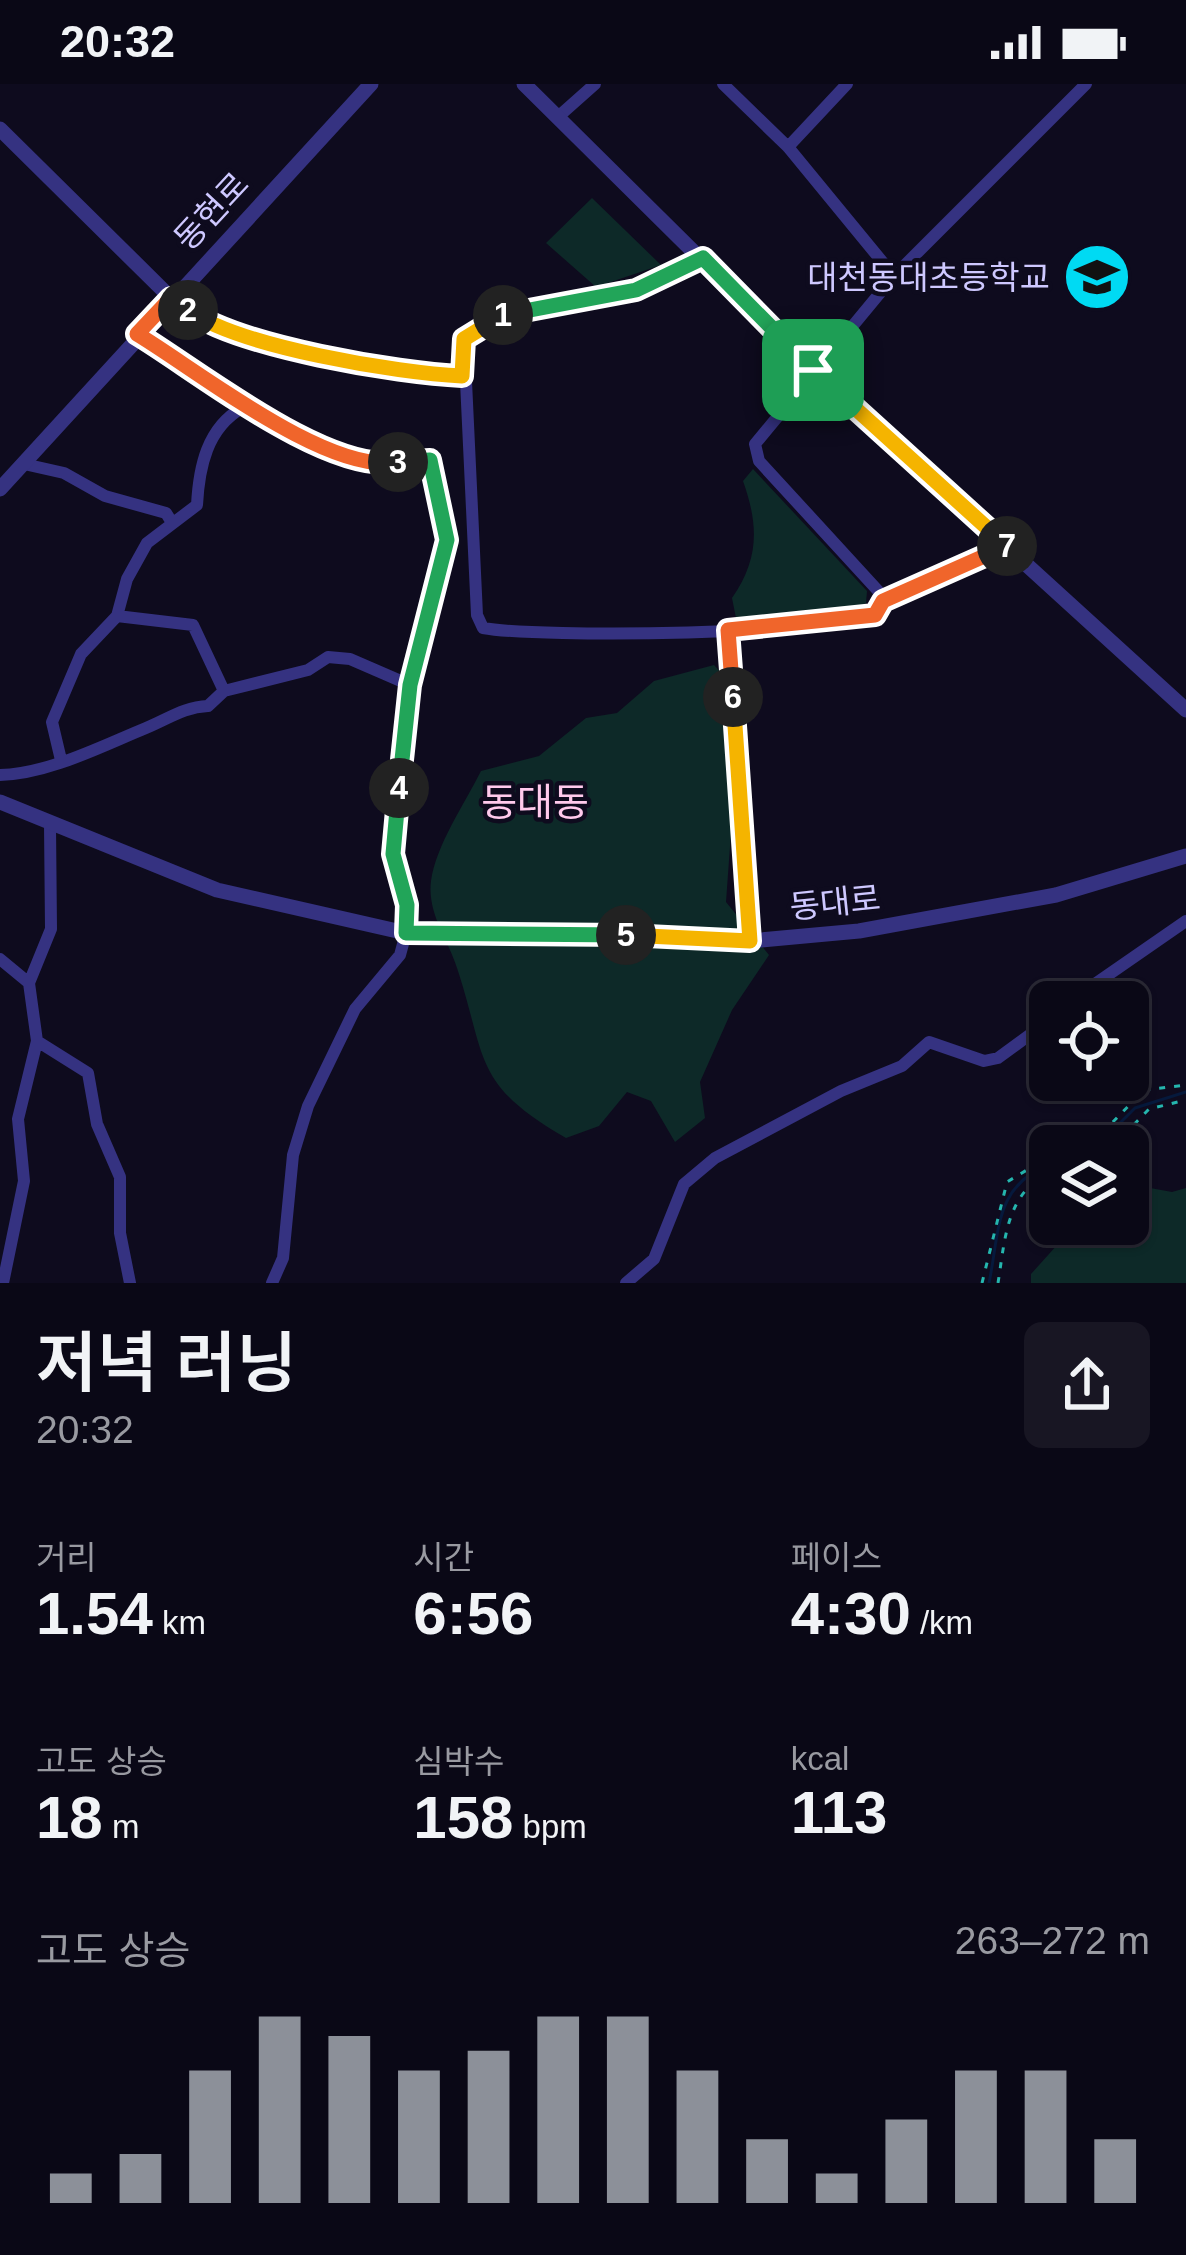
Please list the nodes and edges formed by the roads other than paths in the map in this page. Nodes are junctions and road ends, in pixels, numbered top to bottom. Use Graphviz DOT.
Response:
graph roads {
  1 [pos="370,84"];
  2 [pos="524,84"];
  3 [pos="595,84"];
  4 [pos="724,84"];
  5 [pos="847,84"];
  6 [pos="1086,84"];
  7 [pos="560,116"];
  8 [pos="0,129"];
  9 [pos="788,147"];
  10 [pos="703,258"];
  11 [pos="894,276"];
  12 [pos="171,298"];
  13 [pos="137,334"];
  14 [pos="813,370"];
  15 [pos="462,376"];
  16 [pos="242,408"];
  17 [pos="24,464"];
  18 [pos="0,489"];
  19 [pos="171,520"];
  20 [pos="1009,546"];
  21 [pos="883,601"];
  22 [pos="117,616"];
  23 [pos="728,630"];
  24 [pos="410,685"];
  25 [pos="224,691"];
  26 [pos="1186,710"];
  27 [pos="61,760"];
  28 [pos="0,776"];
  29 [pos="0,802"];
  30 [pos="50,825"];
  31 [pos="1186,856"];
  32 [pos="1186,921"];
  33 [pos="406,933"];
  34 [pos="750,941"];
  35 [pos="0,959"];
  36 [pos="1099,981"];
  37 [pos="29,983"];
  38 [pos="1029,1035"];
  39 [pos="37,1041"];
  40 [pos="2,1283"];
  41 [pos="130,1283"];
  42 [pos="272,1283"];
  43 [pos="626,1283"];
  1 -- 12 [label="street, 동현로"];
  2 -- 7 [label="street"];
  3 -- 7 [label="street"];
  4 -- 9 [label="street"];
  5 -- 9 [label="street"];
  6 -- 11 [label="street"];
  7 -- 10 [label="street"];
  8 -- 12 [label="street"];
  9 -- 11 [label="street"];
  10 -- 14 [label="street"];
  10 -- 15 [label="street"];
  11 -- 14 [label="street"];
  12 -- 13 [label="street, 동현로"];
  12 -- 15 [label="street"];
  13 -- 16 [label="street"];
  13 -- 17 [label="street, 동현로"];
  14 -- 20 [label="street"];
  14 -- 21 [label="street"];
  15 -- 23 [label="street"];
  16 -- 19 [label="street"];
  16 -- 24 [label="street"];
  17 -- 18 [label="street, 동현로"];
  17 -- 19 [label="street"];
  19 -- 22 [label="street"];
  20 -- 21 [label="street"];
  20 -- 26 [label="street"];
  21 -- 23 [label="street"];
  22 -- 25 [label="street"];
  22 -- 27 [label="street"];
  23 -- 34 [label="street"];
  24 -- 25 [label="street"];
  24 -- 33 [label="street"];
  25 -- 27 [label="street"];
  27 -- 28 [label="street"];
  29 -- 30 [label="street, 동대로"];
  30 -- 33 [label="street, 동대로"];
  30 -- 37 [label="street"];
  31 -- 34 [label="street, 동대로"];
  32 -- 36 [label="street"];
  33 -- 34 [label="street, 동대로"];
  33 -- 42 [label="street"];
  35 -- 37 [label="street"];
  37 -- 39 [label="street"];
  38 -- 43 [label="street"];
  39 -- 40 [label="street"];
  39 -- 41 [label="street"];
}
